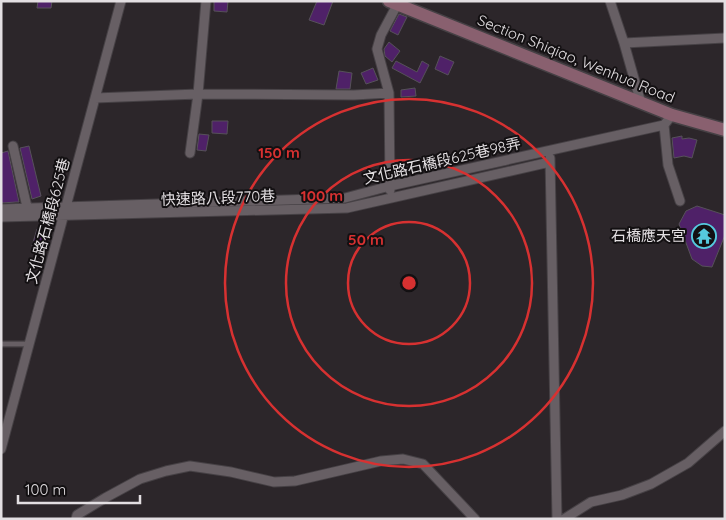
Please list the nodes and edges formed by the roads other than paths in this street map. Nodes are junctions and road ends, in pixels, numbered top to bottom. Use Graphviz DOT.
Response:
graph roads {
  1 [pos="121,1"];
  2 [pos="206,1"];
  3 [pos="610,1"];
  4 [pos="393,3"];
  5 [pos="725,38"];
  6 [pos="624,43"];
  7 [pos="389,93"];
  8 [pos="198,94"];
  9 [pos="95,98"];
  10 [pos="641,102"];
  11 [pos="668,120"];
  12 [pos="725,130"];
  13 [pos="13,146"];
  14 [pos="549,150"];
  15 [pos="190,153"];
  16 [pos="550,162"];
  17 [pos="390,186"];
  18 [pos="390,198"];
  19 [pos="680,201"];
  20 [pos="27,207"];
  21 [pos="1,209"];
  22 [pos="64,212"];
  23 [pos="1,217"];
  24 [pos="1,344"];
  25 [pos="29,344"];
  26 [pos="725,431"];
  27 [pos="1,449"];
  28 [pos="76,519"];
  29 [pos="475,519"];
  30 [pos="557,519"];
  31 [pos="564,519"];
  1 -- 9 [label="street, 文化路石橋段625巷"];
  2 -- 8 [label="street"];
  3 -- 6 [label="street"];
  4 -- 7 [label="street"];
  4 -- 10 [label="main road, Section Shiqiao, Wenhua Road"];
  5 -- 6 [label="street"];
  6 -- 10 [label="street"];
  7 -- 8 [label="street"];
  7 -- 17 [label="street"];
  8 -- 9 [label="street"];
  8 -- 15 [label="street"];
  9 -- 22 [label="street, 文化路石橋段625巷"];
  10 -- 11 [label="main road, Section Shiqiao, Wenhua Road"];
  11 -- 12 [label="main road, Section Shiqiao, Wenhua Road"];
  11 -- 14 [label="street, 文化路石橋段625巷98弄"];
  11 -- 19 [label="street"];
  13 -- 20 [label="street"];
  14 -- 16 [label="street"];
  14 -- 17 [label="street, 文化路石橋段625巷98弄"];
  16 -- 18 [label="street, 快速路八段770巷"];
  16 -- 30 [label="street"];
  17 -- 18 [label="street"];
  17 -- 22 [label="street, 文化路石橋段625巷98弄"];
  18 -- 22 [label="street, 快速路八段770巷"];
  20 -- 21 [label="street, 文化路石橋段625巷98弄"];
  20 -- 22 [label="street, 文化路石橋段625巷98弄"];
  22 -- 23 [label="street, 快速路八段770巷"];
  22 -- 25 [label="street, 文化路石橋段625巷"];
  24 -- 25 [label="lane"];
  25 -- 27 [label="street, 文化路石橋段625巷"];
  26 -- 31 [label="street"];
  28 -- 29 [label="street"];
}
